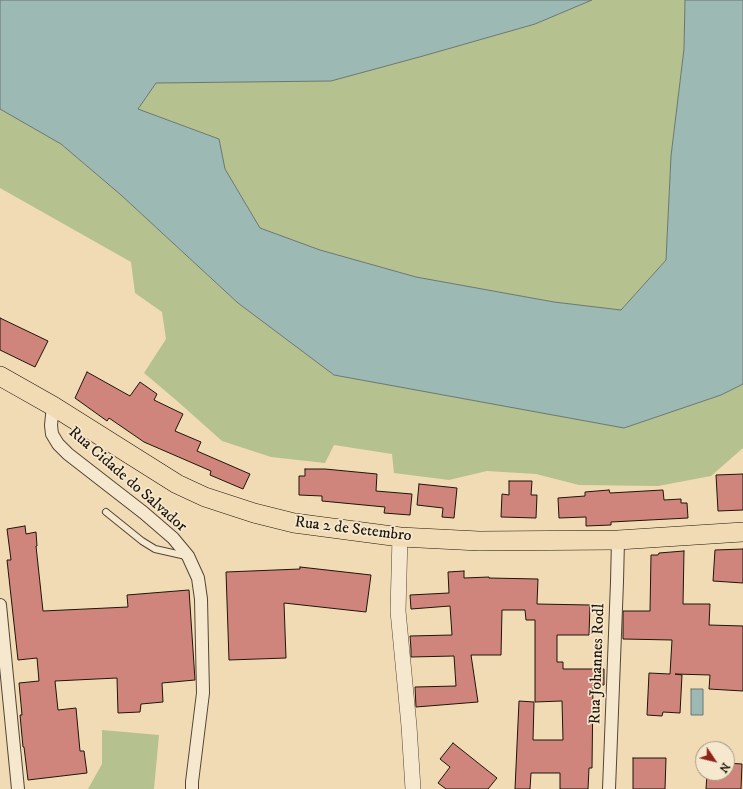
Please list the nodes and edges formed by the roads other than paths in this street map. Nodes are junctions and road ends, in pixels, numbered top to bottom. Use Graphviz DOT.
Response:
graph roads {
  1 [pos="0,376"];
  2 [pos="53,406"];
  3 [pos="106,512"];
  4 [pos="743,532"];
  5 [pos="400,537"];
  6 [pos="618,540"];
  7 [pos="188,556"];
  8 [pos="0,605"];
  9 [pos="18,789"];
  10 [pos="192,789"];
  11 [pos="413,789"];
  12 [pos="609,789"];
  1 -- 2 [label="main road, Rua 2 de Setembro"];
  2 -- 5 [label="main road, Rua 2 de Setembro"];
  2 -- 7 [label="street, Rua Cidade do Salvador"];
  3 -- 7 [label="lane"];
  4 -- 6 [label="main road, Rua 2 de Setembro"];
  5 -- 6 [label="main road, Rua 2 de Setembro"];
  5 -- 11 [label="street"];
  6 -- 12 [label="street, Rua Johannes Rodl"];
  7 -- 10 [label="street, Rua Cidade do Salvador"];
  8 -- 9 [label="street"];
}
